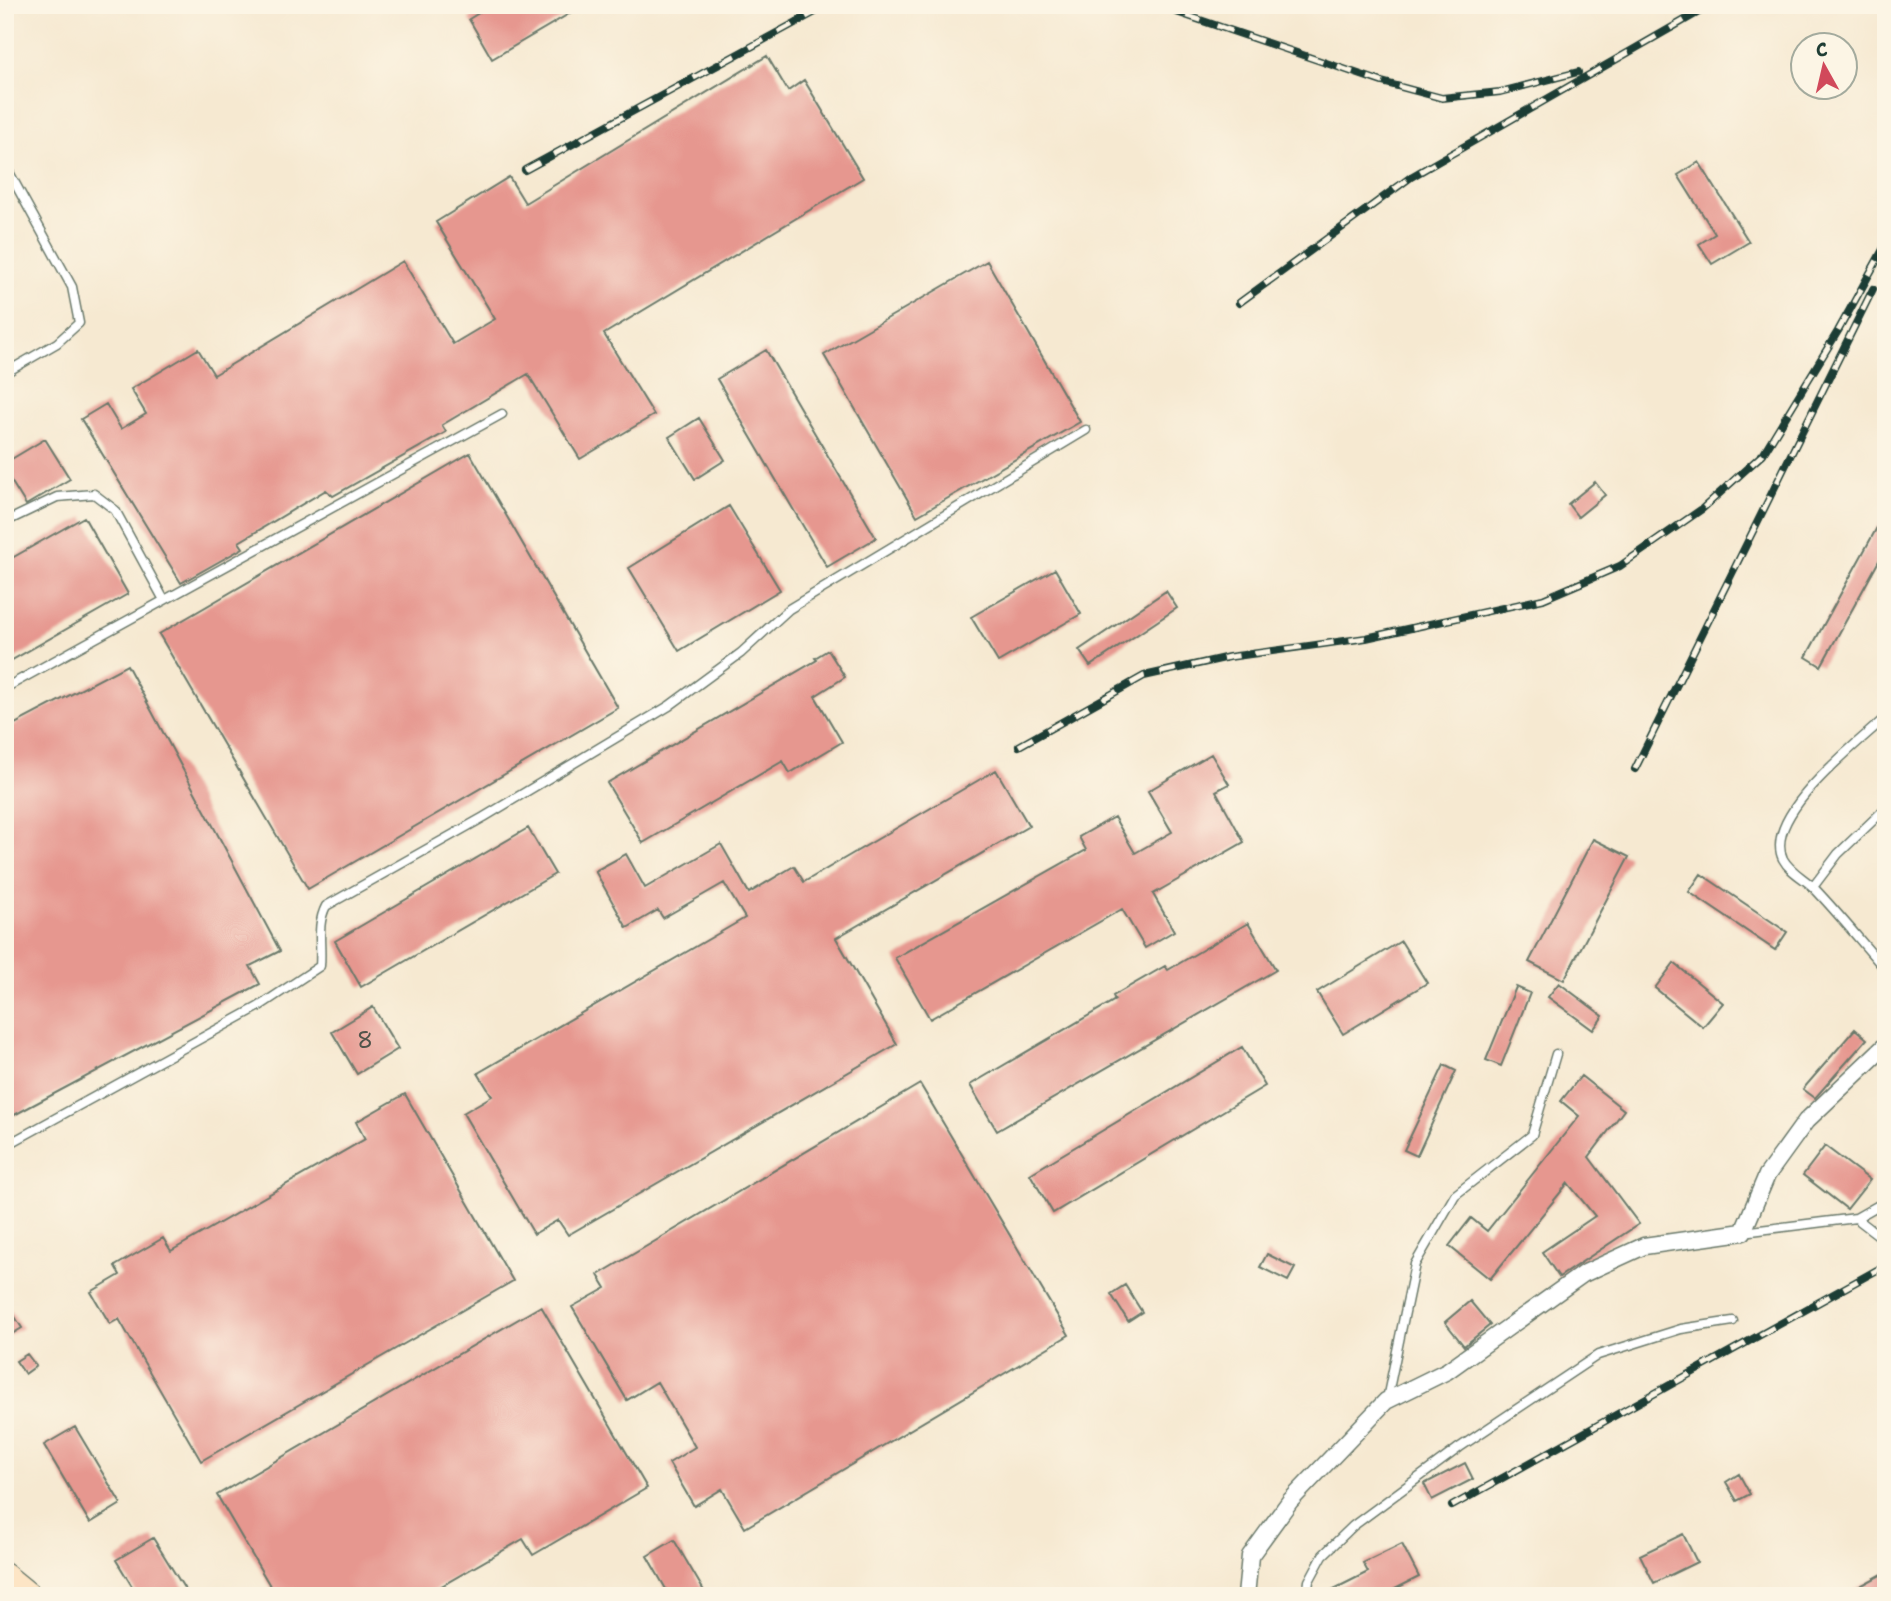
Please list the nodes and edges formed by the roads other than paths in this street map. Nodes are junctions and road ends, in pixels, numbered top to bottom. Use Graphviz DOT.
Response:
graph roads {
  1 [pos="5,165"];
  2 [pos="5,373"];
  3 [pos="502,414"];
  4 [pos="1086,430"];
  5 [pos="5,522"];
  6 [pos="164,600"];
  7 [pos="5,688"];
  8 [pos="1886,717"];
  9 [pos="1886,808"];
  10 [pos="1813,887"];
  11 [pos="1886,970"];
  12 [pos="1886,1045"];
  13 [pos="1556,1054"];
  14 [pos="5,1146"];
  15 [pos="1886,1202"];
  16 [pos="1856,1218"];
  17 [pos="1743,1232"];
  18 [pos="1886,1241"];
  19 [pos="1733,1321"];
  20 [pos="1386,1401"];
  21 [pos="1246,1596"];
  22 [pos="1307,1596"];
  1 -- 2 [label="lane"];
  3 -- 6 [label="lane"];
  4 -- 14 [label="lane"];
  5 -- 6 [label="lane"];
  6 -- 7 [label="lane"];
  8 -- 10 [label="lane"];
  9 -- 10 [label="lane"];
  10 -- 11 [label="lane"];
  12 -- 17 [label="street"];
  13 -- 20 [label="lane"];
  15 -- 16 [label="lane"];
  16 -- 17 [label="lane"];
  16 -- 18 [label="lane"];
  17 -- 20 [label="street"];
  19 -- 22 [label="lane"];
  20 -- 21 [label="street"];
}
